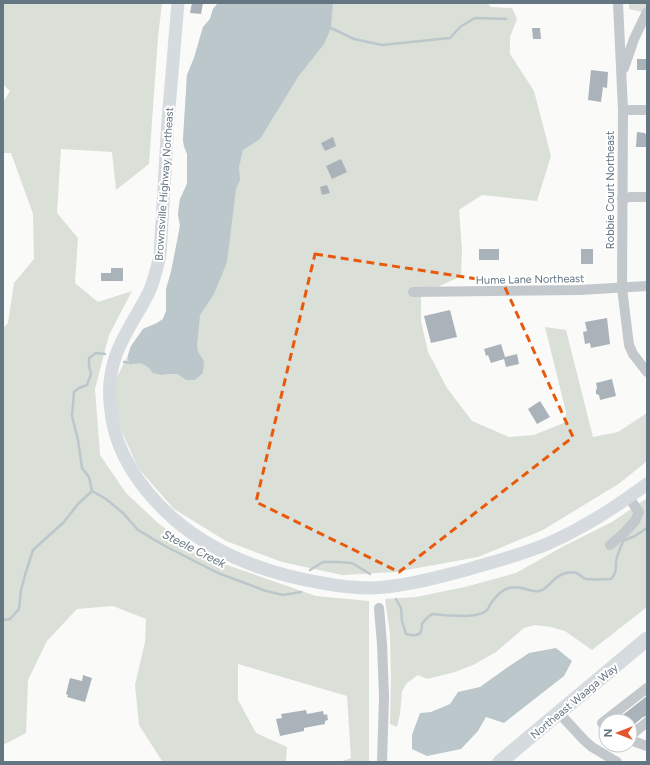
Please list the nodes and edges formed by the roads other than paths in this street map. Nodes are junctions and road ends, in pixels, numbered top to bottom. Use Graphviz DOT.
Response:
graph roads {
  1 [pos="178,3"];
  2 [pos="618,3"];
  3 [pos="647,12"];
  4 [pos="622,77"];
  5 [pos="623,110"];
  6 [pos="647,110"];
  7 [pos="647,197"];
  8 [pos="622,198"];
  9 [pos="647,286"];
  10 [pos="622,288"];
  11 [pos="412,292"];
  12 [pos="647,372"];
  13 [pos="647,484"];
  14 [pos="629,498"];
  15 [pos="610,545"];
  16 [pos="379,608"];
  17 [pos="647,639"];
  18 [pos="647,688"];
  19 [pos="558,713"];
  20 [pos="616,713"];
  21 [pos="647,722"];
  22 [pos="638,729"];
  23 [pos="382,762"];
  24 [pos="500,762"];
  25 [pos="617,762"];
  1 -- 14 [label="main road, Brownsville Highway Northeast"];
  2 -- 4 [label="street, Robbie Court Northeast"];
  3 -- 4 [label="street"];
  4 -- 5 [label="street, Robbie Court Northeast"];
  5 -- 6 [label="street"];
  5 -- 8 [label="street, Robbie Court Northeast"];
  7 -- 8 [label="street"];
  8 -- 10 [label="street, Robbie Court Northeast"];
  9 -- 10 [label="street, Hume Lane Northeast"];
  10 -- 11 [label="street, Hume Lane Northeast"];
  10 -- 12 [label="street, Robbie Court Northeast"];
  13 -- 14 [label="main road, Brownsville Highway Northeast"];
  14 -- 15 [label="street"];
  16 -- 23 [label="street"];
  17 -- 19 [label="highway, Northeast Waaga Way"];
  18 -- 20 [label="street"];
  19 -- 24 [label="highway, Northeast Waaga Way"];
  19 -- 25 [label="street"];
  21 -- 22 [label="street"];
}
